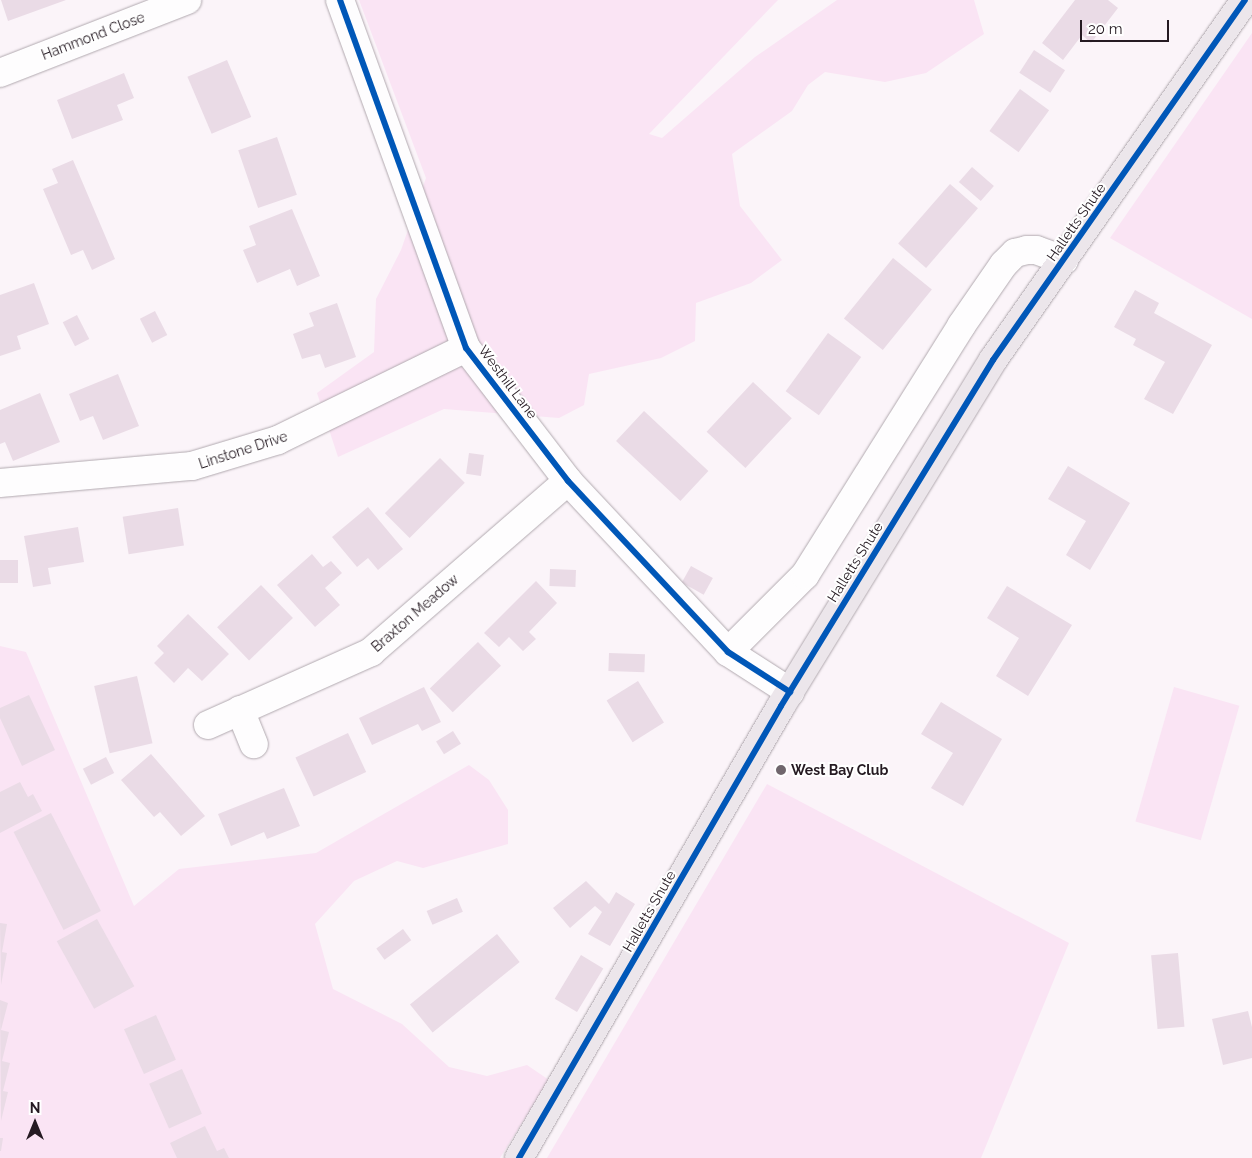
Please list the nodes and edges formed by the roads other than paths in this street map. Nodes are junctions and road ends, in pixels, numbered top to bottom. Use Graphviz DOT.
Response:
graph roads {
  1 [pos="187,0"];
  2 [pos="340,0"];
  3 [pos="1245,0"];
  4 [pos="0,72"];
  5 [pos="1064,260"];
  6 [pos="466,348"];
  7 [pos="568,481"];
  8 [pos="0,483"];
  9 [pos="728,652"];
  10 [pos="790,692"];
  11 [pos="240,710"];
  12 [pos="208,725"];
  13 [pos="254,744"];
  14 [pos="519,1158"];
  1 -- 4 [label="street, Hammond Close"];
  2 -- 6 [label="street, Westhill Lane"];
  3 -- 5 [label="main road, Halletts Shute"];
  5 -- 9 [label="street"];
  5 -- 10 [label="main road, Halletts Shute"];
  6 -- 7 [label="street, Westhill Lane"];
  6 -- 8 [label="street, Linstone Drive"];
  7 -- 9 [label="street, Westhill Lane"];
  7 -- 11 [label="street, Braxton Meadow"];
  9 -- 10 [label="street, Westhill Lane"];
  10 -- 14 [label="main road, Halletts Shute"];
  11 -- 12 [label="street, Braxton Meadow"];
  11 -- 13 [label="street"];
}
